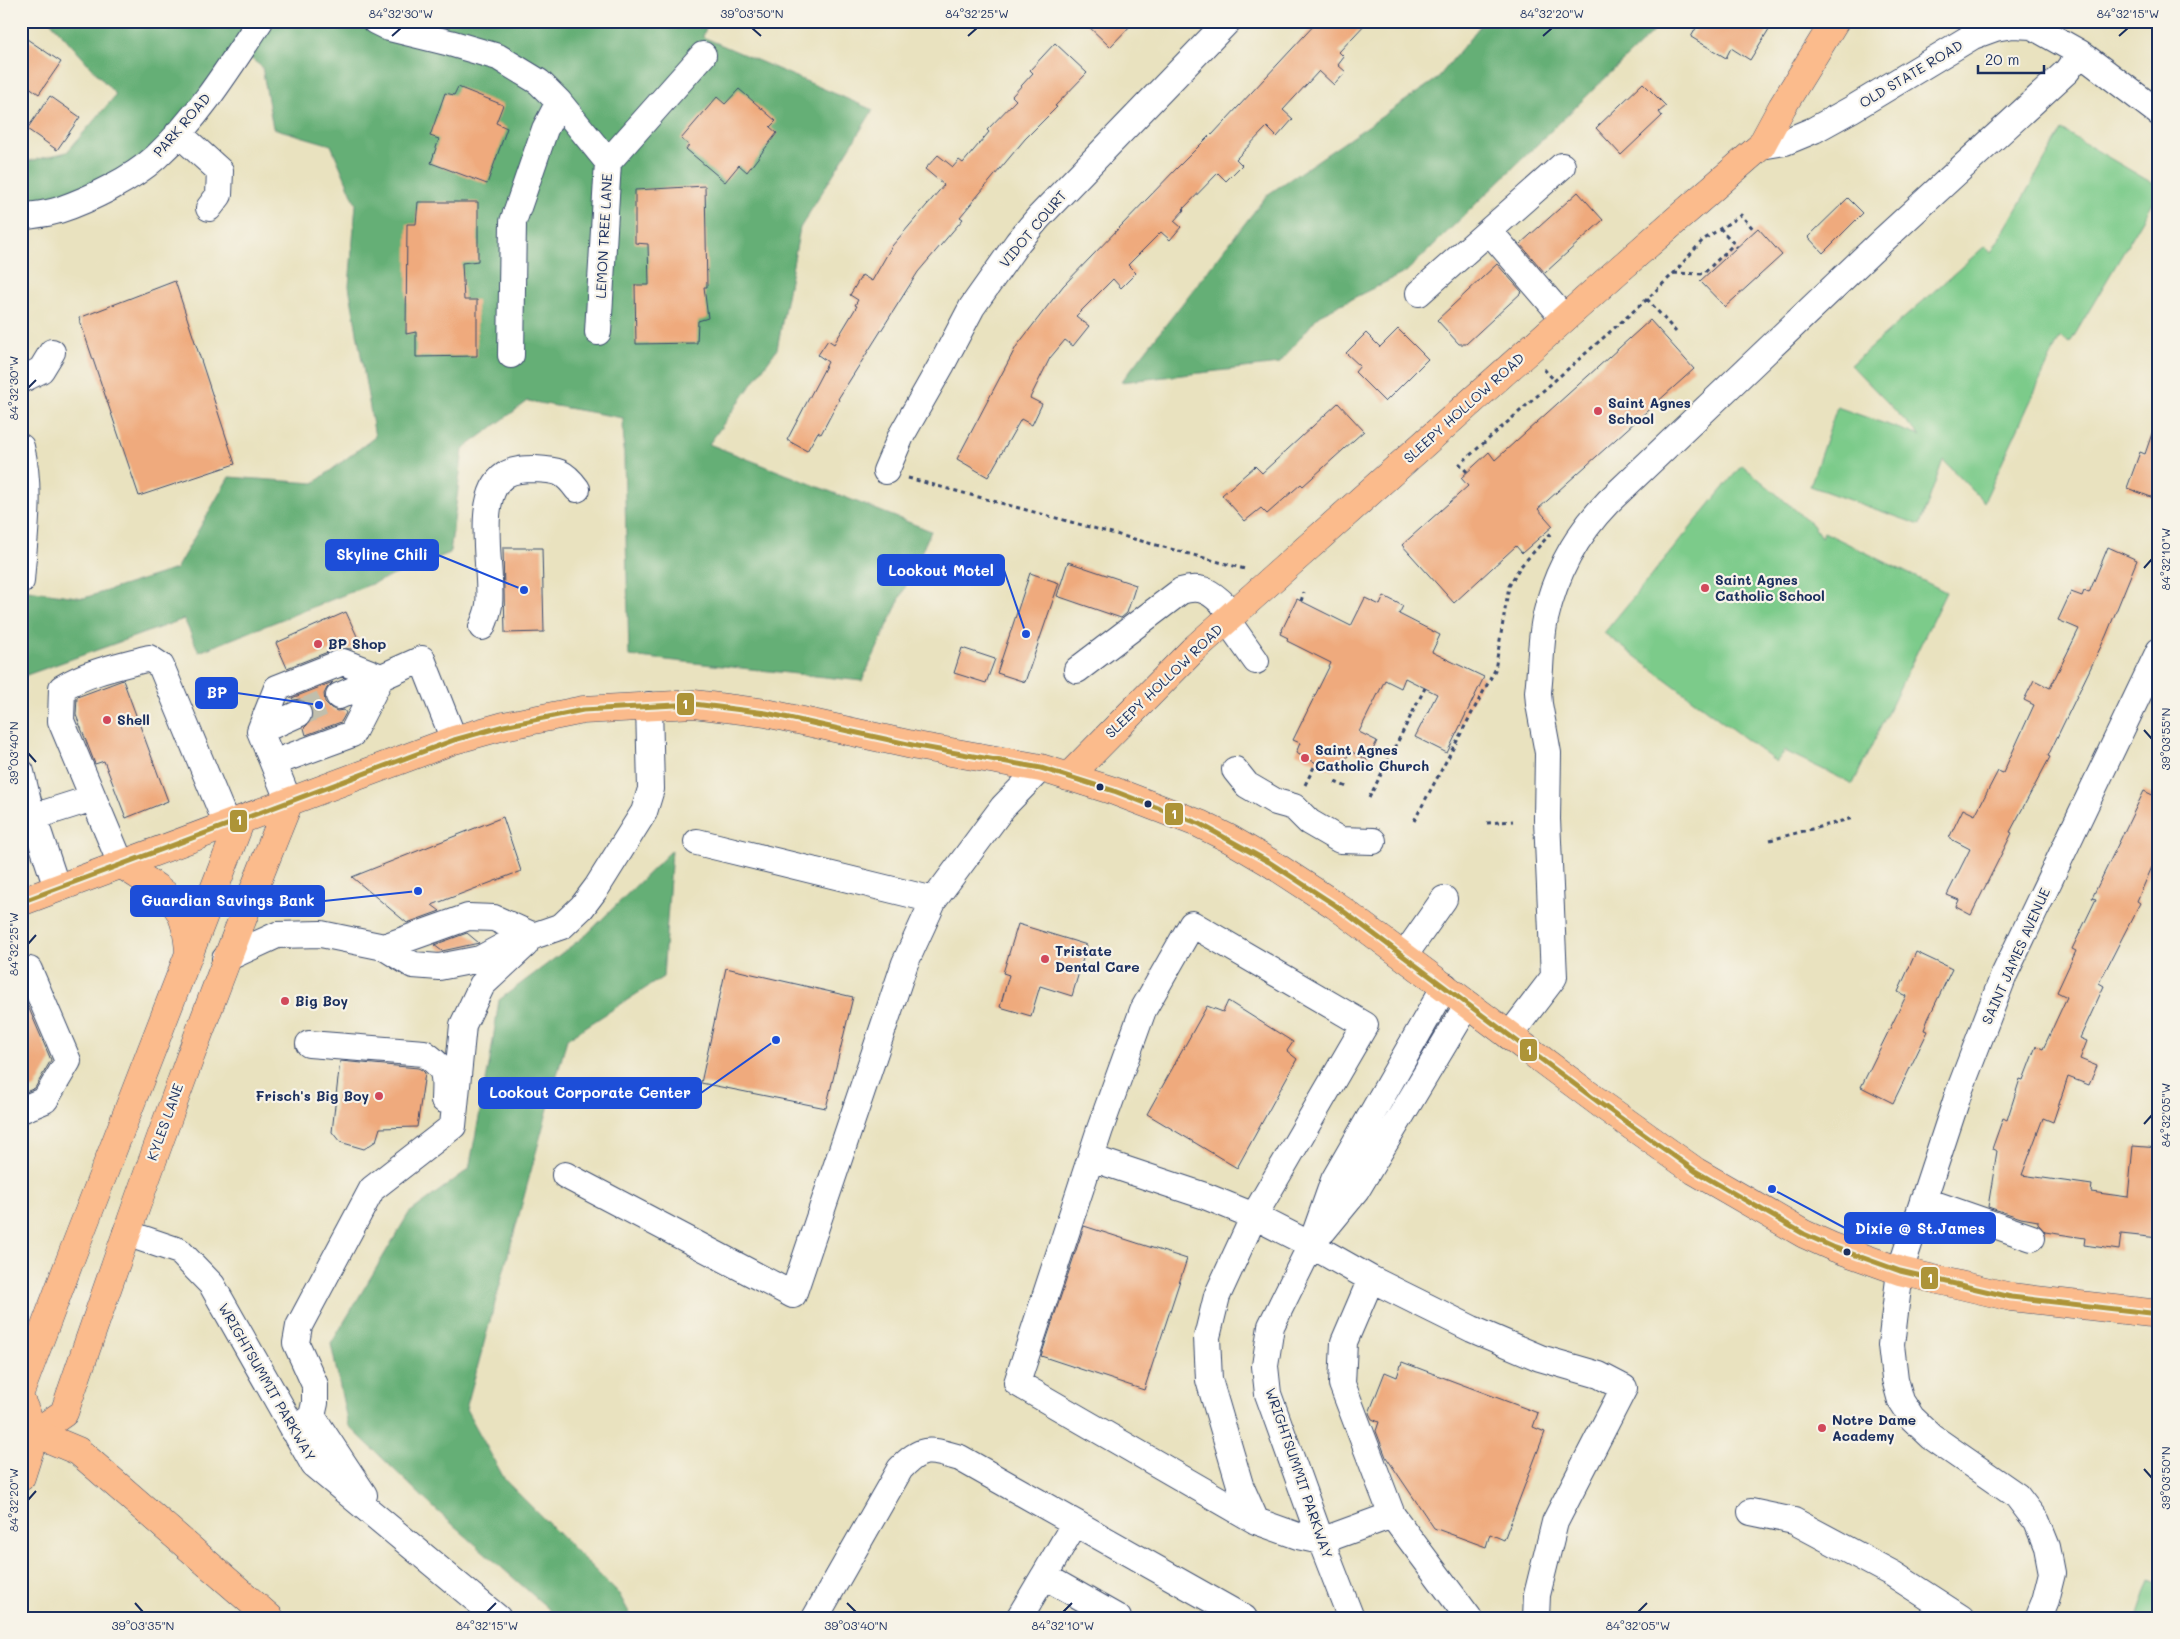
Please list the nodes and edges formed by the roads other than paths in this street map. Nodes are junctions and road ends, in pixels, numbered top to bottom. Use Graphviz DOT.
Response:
graph roads {
  1 [pos="260,21"];
  2 [pos="375,21"];
  3 [pos="1228,21"];
  4 [pos="1835,21"];
  5 [pos="2033,24"];
  6 [pos="2080,53"];
  7 [pos="703,55"];
  8 [pos="559,102"];
  9 [pos="2159,114"];
  10 [pos="178,133"];
  11 [pos="1761,146"];
  12 [pos="608,162"];
  13 [pos="1562,166"];
  14 [pos="209,208"];
  15 [pos="21,217"];
  16 [pos="1489,231"];
  17 [pos="1419,293"];
  18 [pos="1564,318"];
  19 [pos="598,332"];
  20 [pos="52,352"];
  21 [pos="512,355"];
  22 [pos="21,380"];
  23 [pos="21,447"];
  24 [pos="886,471"];
  25 [pos="577,489"];
  26 [pos="21,581"];
  27 [pos="1231,617"];
  28 [pos="482,627"];
  29 [pos="2159,651"];
  30 [pos="1256,661"];
  31 [pos="1077,670"];
  32 [pos="381,678"];
  33 [pos="339,696"];
  34 [pos="649,705"];
  35 [pos="298,714"];
  36 [pos="260,731"];
  37 [pos="454,740"];
  38 [pos="273,764"];
  39 [pos="1041,768"];
  40 [pos="1235,770"];
  41 [pos="21,772"];
  42 [pos="1068,778"];
  43 [pos="92,798"];
  44 [pos="289,802"];
  45 [pos="33,817"];
  46 [pos="234,822"];
  47 [pos="1374,841"];
  48 [pos="697,842"];
  49 [pos="121,864"];
  50 [pos="57,888"];
  51 [pos="1444,899"];
  52 [pos="934,900"];
  53 [pos="21,902"];
  54 [pos="534,936"];
  55 [pos="384,947"];
  56 [pos="189,952"];
  57 [pos="1404,956"];
  58 [pos="225,959"];
  59 [pos="21,969"];
  60 [pos="1445,986"];
  61 [pos="1468,1004"];
  62 [pos="1509,1036"];
  63 [pos="309,1044"];
  64 [pos="21,1110"];
  65 [pos="442,1134"];
  66 [pos="1091,1158"];
  67 [pos="565,1175"];
  68 [pos="1923,1200"];
  69 [pos="1254,1216"];
  70 [pos="126,1233"];
  71 [pos="2032,1238"];
  72 [pos="1311,1245"];
  73 [pos="1900,1271"];
  74 [pos="1371,1279"];
  75 [pos="2159,1314"];
  76 [pos="21,1390"];
  77 [pos="21,1401"];
  78 [pos="303,1424"];
  79 [pos="28,1432"];
  80 [pos="21,1477"];
  81 [pos="1751,1512"];
  82 [pos="1392,1515"];
  83 [pos="1256,1521"];
  84 [pos="1075,1522"];
  85 [pos="1321,1541"];
  86 [pos="1044,1576"];
  87 [pos="270,1618"];
  88 [pos="498,1618"];
  89 [pos="815,1618"];
  90 [pos="1019,1618"];
  91 [pos="1118,1618"];
  92 [pos="1244,1618"];
  93 [pos="1351,1618"];
  94 [pos="1469,1618"];
  95 [pos="1536,1618"];
  96 [pos="1960,1618"];
  97 [pos="2038,1618"];
  1 -- 10 [label="street, PARK ROAD"];
  2 -- 8 [label="street"];
  3 -- 24 [label="street, VIDOT COURT"];
  4 -- 11 [label="main road, SLEEPY HOLLOW ROAD"];
  5 -- 6 [label="street, OLD STATE ROAD"];
  5 -- 11 [label="street, OLD STATE ROAD"];
  6 -- 9 [label="street, OLD STATE ROAD"];
  6 -- 62 [label="street"];
  7 -- 12 [label="street, LEMON TREE LANE"];
  8 -- 12 [label="street"];
  8 -- 21 [label="street"];
  10 -- 14 [label="street"];
  10 -- 15 [label="street, PARK ROAD"];
  11 -- 18 [label="main road, SLEEPY HOLLOW ROAD"];
  12 -- 19 [label="street, LEMON TREE LANE"];
  13 -- 16 [label="street"];
  16 -- 17 [label="street"];
  16 -- 18 [label="street"];
  18 -- 27 [label="main road, SLEEPY HOLLOW ROAD"];
  20 -- 22 [label="street"];
  23 -- 26 [label="street"];
  25 -- 28 [label="street"];
  27 -- 30 [label="street"];
  27 -- 31 [label="street"];
  27 -- 42 [label="main road, SLEEPY HOLLOW ROAD"];
  29 -- 68 [label="street, SAINT JAMES AVENUE"];
  32 -- 33 [label="street"];
  32 -- 36 [label="street"];
  32 -- 37 [label="street"];
  32 -- 38 [label="street"];
  34 -- 37 [label="main road"];
  34 -- 39 [label="main road"];
  34 -- 54 [label="street"];
  35 -- 36 [label="street"];
  36 -- 38 [label="street"];
  37 -- 44 [label="main road"];
  38 -- 44 [label="street"];
  39 -- 42 [label="main road"];
  39 -- 52 [label="street"];
  40 -- 47 [label="street"];
  41 -- 45 [label="street"];
  42 -- 57 [label="main road"];
  43 -- 45 [label="street"];
  43 -- 46 [label="street"];
  43 -- 49 [label="street"];
  44 -- 46 [label="main road"];
  44 -- 58 [label="main road, KYLES LANE"];
  45 -- 50 [label="street"];
  46 -- 49 [label="main road"];
  46 -- 56 [label="main road"];
  48 -- 52 [label="street"];
  49 -- 50 [label="main road"];
  49 -- 56 [label="main road"];
  50 -- 53 [label="main road"];
  51 -- 57 [label="street"];
  52 -- 67 [label="street"];
  54 -- 55 [label="street"];
  54 -- 55 [label="street"];
  54 -- 65 [label="street"];
  55 -- 58 [label="street"];
  56 -- 76 [label="main road"];
  57 -- 60 [label="main road"];
  58 -- 70 [label="main road, KYLES LANE"];
  59 -- 64 [label="street"];
  60 -- 61 [label="main road"];
  60 -- 72 [label="street, WRIGHTSUMMIT PARKWAY"];
  61 -- 62 [label="main road"];
  61 -- 72 [label="street, WRIGHTSUMMIT PARKWAY"];
  62 -- 73 [label="main road"];
  63 -- 65 [label="street"];
  65 -- 78 [label="street"];
  66 -- 69 [label="street"];
  66 -- 69 [label="street"];
  66 -- 83 [label="street"];
  68 -- 71 [label="street"];
  68 -- 73 [label="street, SAINT JAMES AVENUE"];
  69 -- 72 [label="street"];
  69 -- 83 [label="street"];
  70 -- 78 [label="street, WRIGHTSUMMIT PARKWAY"];
  70 -- 79 [label="main road, KYLES LANE"];
  72 -- 74 [label="street"];
  72 -- 85 [label="street, WRIGHTSUMMIT PARKWAY"];
  73 -- 75 [label="main road"];
  73 -- 97 [label="street, SAINT JAMES AVENUE"];
  74 -- 82 [label="street"];
  74 -- 95 [label="street"];
  77 -- 79 [label="main road"];
  78 -- 88 [label="street, WRIGHTSUMMIT PARKWAY"];
  79 -- 80 [label="main road"];
  79 -- 87 [label="main road"];
  81 -- 96 [label="street"];
  82 -- 85 [label="street"];
  82 -- 94 [label="street"];
  83 -- 85 [label="street"];
  84 -- 86 [label="street"];
  84 -- 89 [label="street"];
  84 -- 92 [label="street"];
  85 -- 93 [label="street, WRIGHTSUMMIT PARKWAY"];
  86 -- 90 [label="street"];
  86 -- 91 [label="street"];
}
